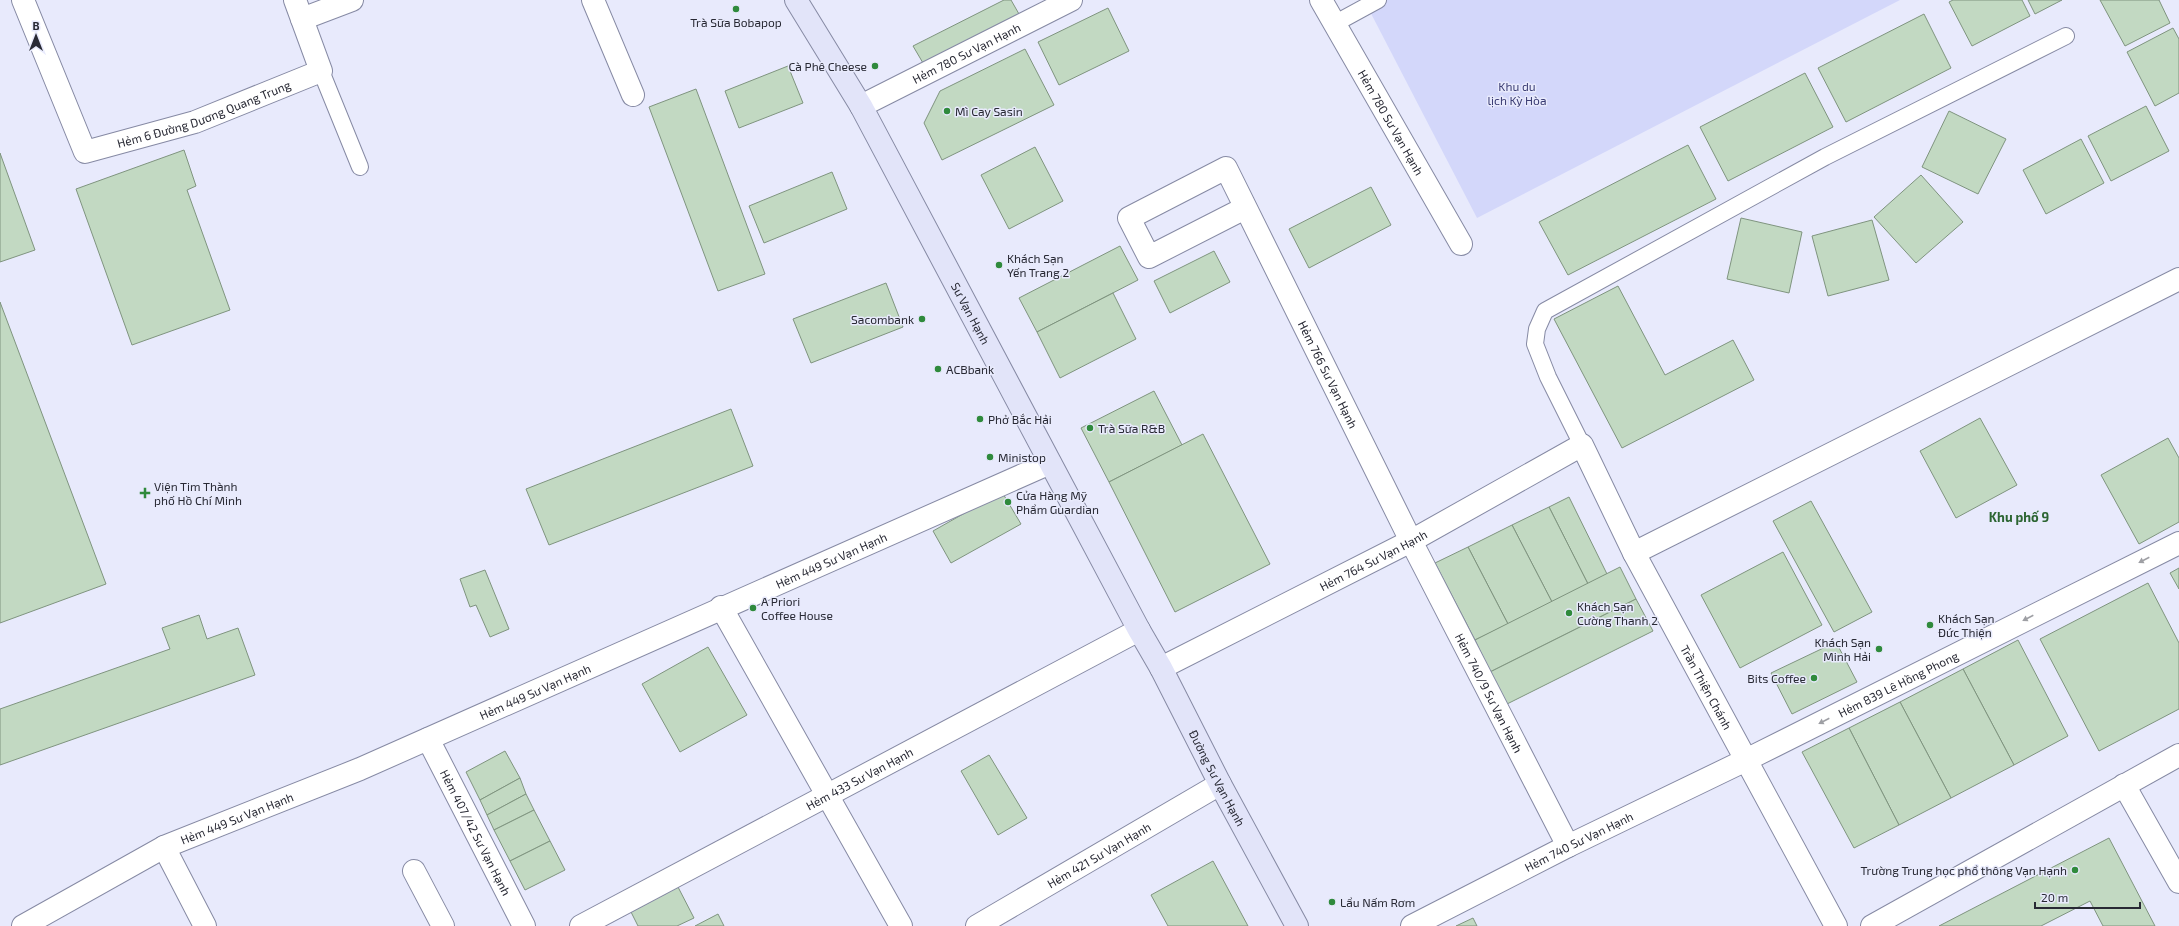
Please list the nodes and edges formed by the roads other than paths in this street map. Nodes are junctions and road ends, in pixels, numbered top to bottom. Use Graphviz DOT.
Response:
graph roads {
  1 [pos="23,0"];
  2 [pos="352,0"];
  3 [pos="593,0"];
  4 [pos="796,0"];
  5 [pos="1071,0"];
  6 [pos="1321,0"];
  7 [pos="1378,0"];
  8 [pos="298,9"];
  9 [pos="1334,24"];
  10 [pos="2066,36"];
  11 [pos="321,71"];
  12 [pos="633,95"];
  13 [pos="861,106"];
  14 [pos="360,167"];
  15 [pos="1245,208"];
  16 [pos="1461,244"];
  17 [pos="2179,279"];
  18 [pos="1582,445"];
  19 [pos="1050,463"];
  20 [pos="1411,541"];
  21 [pos="2179,543"];
  22 [pos="1634,553"];
  23 [pos="721,607"];
  24 [pos="1139,630"];
  25 [pos="1161,668"];
  26 [pos="428,739"];
  27 [pos="2179,755"];
  28 [pos="1746,760"];
  29 [pos="1220,784"];
  30 [pos="2124,785"];
  31 [pos="827,796"];
  32 [pos="1568,846"];
  33 [pos="164,847"];
  34 [pos="414,871"];
  35 [pos="2179,882"];
  36 [pos="23,926"];
  37 [pos="205,926"];
  38 [pos="443,926"];
  39 [pos="524,926"];
  40 [pos="581,926"];
  41 [pos="901,926"];
  42 [pos="977,926"];
  43 [pos="1298,926"];
  44 [pos="1412,926"];
  45 [pos="1836,926"];
  46 [pos="1872,926"];
  1 -- 11 [label="street, Hẻm 6 Đường Dương Quang Trung"];
  2 -- 8 [label="street"];
  3 -- 12 [label="street"];
  4 -- 13 [label="street, Sư Vạn Hạnh"];
  5 -- 13 [label="street, Hẻm 780 Sư Vạn Hạnh"];
  6 -- 9 [label="street, Hẻm 780 Sư Vạn Hạnh"];
  7 -- 9 [label="lane"];
  8 -- 11 [label="street"];
  9 -- 16 [label="street, Hẻm 780 Sư Vạn Hạnh"];
  10 -- 18 [label="lane"];
  11 -- 14 [label="lane"];
  13 -- 19 [label="street, Sư Vạn Hạnh"];
  15 -- 15 [label="street, Hẻm 766 Sư Vạn Hạnh"];
  15 -- 20 [label="street, Hẻm 766 Sư Vạn Hạnh"];
  17 -- 22 [label="street"];
  18 -- 20 [label="street, Hẻm 764 Sư Vạn Hạnh"];
  18 -- 22 [label="street, Trần Thiện Chánh"];
  19 -- 23 [label="street, Hẻm 449 Sư Vạn Hạnh"];
  19 -- 24 [label="street, Sư Vạn Hạnh"];
  20 -- 25 [label="street, Hẻm 764 Sư Vạn Hạnh"];
  20 -- 32 [label="street, Hẻm 740/9 Sư Vạn Hạnh"];
  21 -- 28 [label="street, Hẻm 839 Lê Hồng Phong, one-way"];
  22 -- 28 [label="street, Trần Thiện Chánh"];
  23 -- 26 [label="street, Hẻm 449 Sư Vạn Hạnh"];
  23 -- 31 [label="street"];
  24 -- 25 [label="street, Đường Sư Vạn Hạnh"];
  24 -- 31 [label="street, Hẻm 433 Sư Vạn Hạnh"];
  25 -- 29 [label="street, Đường Sư Vạn Hạnh"];
  26 -- 33 [label="street, Hẻm 449 Sư Vạn Hạnh"];
  26 -- 39 [label="street, Hẻm 407/42 Sư Vạn Hạnh"];
  27 -- 30 [label="street"];
  28 -- 32 [label="street, Hẻm 740 Sư Vạn Hạnh"];
  28 -- 45 [label="street, Trần Thiện Chánh"];
  29 -- 42 [label="street, Hẻm 421 Sư Vạn Hạnh"];
  29 -- 43 [label="street, Đường Sư Vạn Hạnh"];
  30 -- 35 [label="street"];
  30 -- 46 [label="street"];
  31 -- 40 [label="street, Hẻm 433 Sư Vạn Hạnh"];
  31 -- 41 [label="street"];
  32 -- 44 [label="street, Hẻm 740 Sư Vạn Hạnh"];
  33 -- 36 [label="street, Hẻm 449 Sư Vạn Hạnh"];
  33 -- 37 [label="street"];
  34 -- 38 [label="street"];
}
